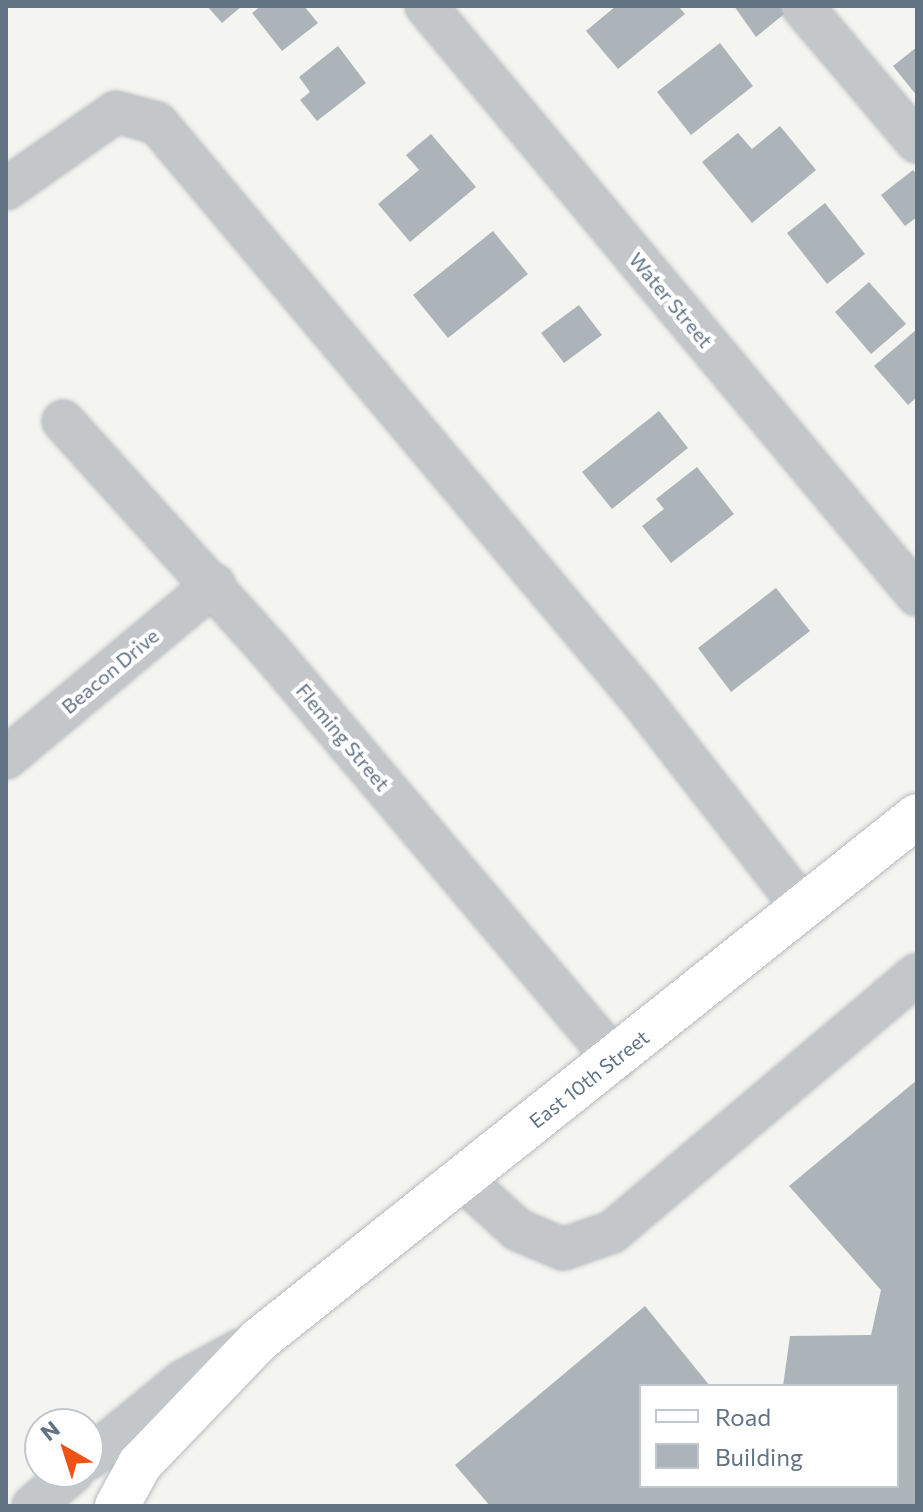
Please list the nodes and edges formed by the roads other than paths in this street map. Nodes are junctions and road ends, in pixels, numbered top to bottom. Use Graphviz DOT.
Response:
graph roads {
  1 [pos="426,6"];
  2 [pos="802,6"];
  3 [pos="917,142"];
  4 [pos="6,189"];
  5 [pos="63,421"];
  6 [pos="214,585"];
  7 [pos="917,595"];
  8 [pos="14,737"];
  9 [pos="917,816"];
  10 [pos="803,908"];
  11 [pos="917,974"];
  12 [pos="615,1060"];
  13 [pos="463,1180"];
  14 [pos="259,1340"];
  15 [pos="104,1446"];
  16 [pos="54,1488"];
  17 [pos="33,1506"];
  18 [pos="117,1506"];
  1 -- 7 [label="street, Water Street"];
  2 -- 3 [label="street"];
  4 -- 10 [label="street"];
  5 -- 6 [label="street, Fleming Street"];
  6 -- 8 [label="street, Beacon Drive"];
  6 -- 12 [label="street, Fleming Street"];
  9 -- 10 [label="main road, East 10th Street"];
  10 -- 12 [label="main road, East 10th Street"];
  11 -- 13 [label="street"];
  12 -- 13 [label="main road, East 10th Street"];
  13 -- 14 [label="main road, East 10th Street"];
  14 -- 15 [label="street, East 10th Street"];
  14 -- 18 [label="main road, East 10th Street"];
  16 -- 17 [label="street"];
}
